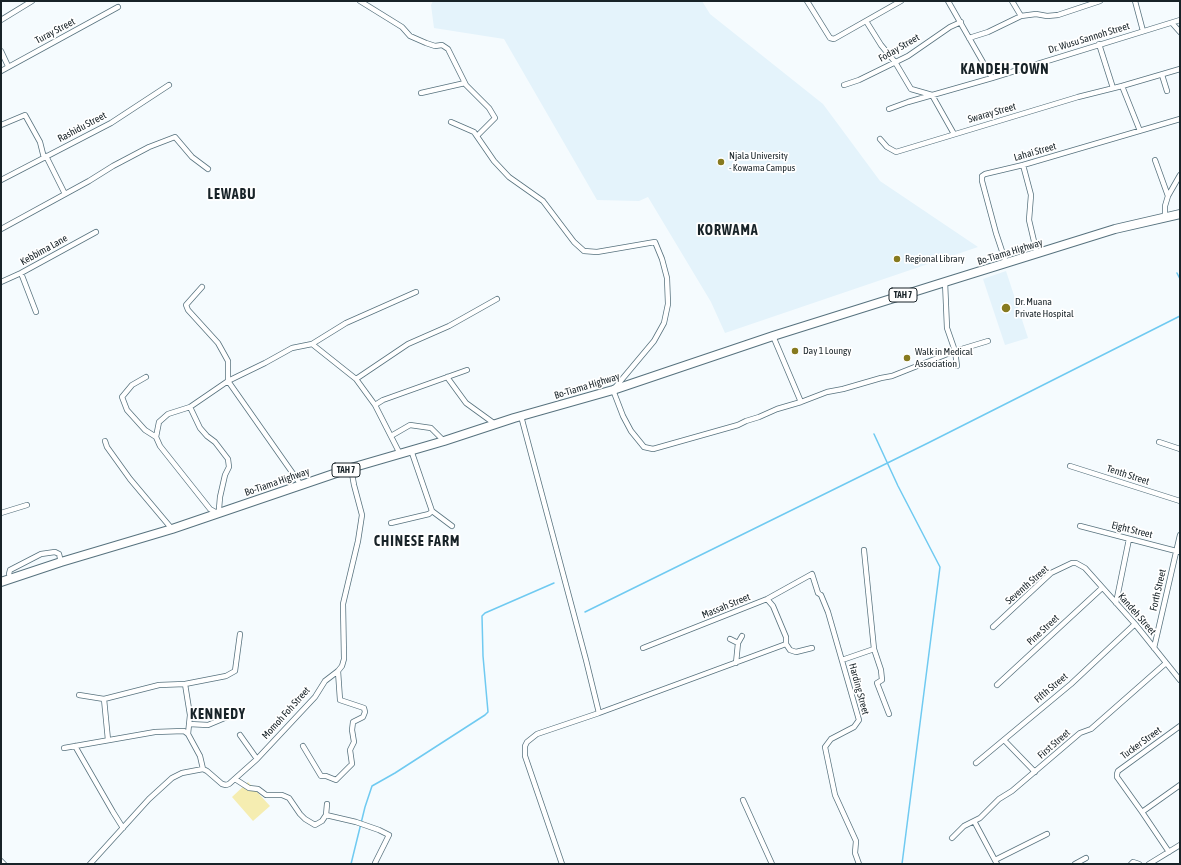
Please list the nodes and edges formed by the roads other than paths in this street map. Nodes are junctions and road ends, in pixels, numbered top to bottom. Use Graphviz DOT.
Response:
graph roads {
  1 [pos="32,1"];
  2 [pos="360,1"];
  3 [pos="807,1"];
  4 [pos="901,1"];
  5 [pos="948,1"];
  6 [pos="1012,1"];
  7 [pos="1100,1"];
  8 [pos="1135,1"];
  9 [pos="118,7"];
  10 [pos="1021,16"];
  11 [pos="1,20"];
  12 [pos="1180,20"];
  13 [pos="866,21"];
  14 [pos="961,22"];
  15 [pos="1172,23"];
  16 [pos="1144,31"];
  17 [pos="1180,32"];
  18 [pos="969,38"];
  19 [pos="1099,44"];
  20 [pos="1,51"];
  21 [pos="895,62"];
  22 [pos="8,66"];
  23 [pos="1180,69"];
  24 [pos="1,71"];
  25 [pos="1162,75"];
  26 [pos="992,78"];
  27 [pos="465,83"];
  28 [pos="169,85"];
  29 [pos="844,85"];
  30 [pos="1122,86"];
  31 [pos="1113,88"];
  32 [pos="1167,91"];
  33 [pos="421,93"];
  34 [pos="932,95"];
  35 [pos="889,110"];
  36 [pos="1180,119"];
  37 [pos="452,122"];
  38 [pos="1,125"];
  39 [pos="1140,131"];
  40 [pos="954,134"];
  41 [pos="477,136"];
  42 [pos="880,139"];
  43 [pos="45,157"];
  44 [pos="1155,160"];
  45 [pos="1023,165"];
  46 [pos="208,169"];
  47 [pos="1180,175"];
  48 [pos="1,180"];
  49 [pos="65,194"];
  50 [pos="1168,196"];
  51 [pos="1180,214"];
  52 [pos="1165,216"];
  53 [pos="1,229"];
  54 [pos="96,232"];
  55 [pos="1037,254"];
  56 [pos="1006,263"];
  57 [pos="21,273"];
  58 [pos="1,282"];
  59 [pos="945,282"];
  60 [pos="202,287"];
  61 [pos="416,292"];
  62 [pos="497,299"];
  63 [pos="36,312"];
  64 [pos="773,336"];
  65 [pos="988,341"];
  66 [pos="312,344"];
  67 [pos="955,351"];
  68 [pos="957,366"];
  69 [pos="467,370"];
  70 [pos="146,377"];
  71 [pos="447,377"];
  72 [pos="356,379"];
  73 [pos="228,381"];
  74 [pos="613,390"];
  75 [pos="801,402"];
  76 [pos="375,405"];
  77 [pos="190,407"];
  78 [pos="521,416"];
  79 [pos="495,424"];
  80 [pos="391,436"];
  81 [pos="156,437"];
  82 [pos="105,441"];
  83 [pos="444,441"];
  84 [pos="1159,442"];
  85 [pos="1180,449"];
  86 [pos="411,450"];
  87 [pos="400,454"];
  88 [pos="1070,466"];
  89 [pos="351,468"];
  90 [pos="301,485"];
  91 [pos="1180,501"];
  92 [pos="27,505"];
  93 [pos="432,511"];
  94 [pos="1,513"];
  95 [pos="219,513"];
  96 [pos="391,523"];
  97 [pos="452,526"];
  98 [pos="1080,526"];
  99 [pos="172,529"];
  100 [pos="1180,535"];
  101 [pos="1129,540"];
  102 [pos="864,550"];
  103 [pos="1178,551"];
  104 [pos="61,562"];
  105 [pos="1076,563"];
  106 [pos="812,574"];
  107 [pos="10,579"];
  108 [pos="1,582"];
  109 [pos="1102,588"];
  110 [pos="767,599"];
  111 [pos="1116,603"];
  112 [pos="1135,624"];
  113 [pos="993,627"];
  114 [pos="240,634"];
  115 [pos="742,636"];
  116 [pos="730,639"];
  117 [pos="738,643"];
  118 [pos="786,644"];
  119 [pos="643,648"];
  120 [pos="812,648"];
  121 [pos="1154,648"];
  122 [pos="874,649"];
  123 [pos="842,660"];
  124 [pos="736,663"];
  125 [pos="1166,663"];
  126 [pos="338,671"];
  127 [pos="1178,675"];
  128 [pos="1180,680"];
  129 [pos="185,684"];
  130 [pos="997,685"];
  131 [pos="79,695"];
  132 [pos="104,699"];
  133 [pos="239,712"];
  134 [pos="599,713"];
  135 [pos="890,714"];
  136 [pos="189,724"];
  137 [pos="1180,726"];
  138 [pos="188,734"];
  139 [pos="240,735"];
  140 [pos="108,740"];
  141 [pos="1004,740"];
  142 [pos="75,746"];
  143 [pos="303,746"];
  144 [pos="64,748"];
  145 [pos="256,759"];
  146 [pos="976,763"];
  147 [pos="203,769"];
  148 [pos="1035,772"];
  149 [pos="235,779"];
  150 [pos="1180,785"];
  151 [pos="743,800"];
  152 [pos="327,804"];
  153 [pos="1142,812"];
  154 [pos="326,815"];
  155 [pos="974,821"];
  156 [pos="123,828"];
  157 [pos="1047,834"];
  158 [pos="952,838"];
  159 [pos="1180,845"];
  160 [pos="1169,852"];
  161 [pos="1086,858"];
  162 [pos="1,861"];
  163 [pos="996,862"];
  164 [pos="375,863"];
  165 [pos="4,864"];
  166 [pos="90,864"];
  167 [pos="562,864"];
  168 [pos="772,864"];
  169 [pos="859,864"];
  170 [pos="1075,864"];
  171 [pos="1130,864"];
  172 [pos="1139,864"];
  173 [pos="1149,864"];
  1 -- 11 [label="street"];
  2 -- 27 [label="street"];
  3 -- 13 [label="street"];
  4 -- 13 [label="street"];
  5 -- 14 [label="street"];
  6 -- 10 [label="street"];
  7 -- 10 [label="street"];
  8 -- 16 [label="street"];
  9 -- 22 [label="street, Turay Street"];
  10 -- 18 [label="street"];
  12 -- 15 [label="street, Dr. Wusu Sannoh Street"];
  13 -- 21 [label="street"];
  14 -- 18 [label="street"];
  14 -- 21 [label="street, Foday Street"];
  15 -- 16 [label="street, Dr. Wusu Sannoh Street"];
  15 -- 17 [label="street"];
  16 -- 19 [label="street, Dr. Wusu Sannoh Street"];
  18 -- 26 [label="street"];
  19 -- 26 [label="street, Dr. Wusu Sannoh Street"];
  19 -- 31 [label="street"];
  20 -- 22 [label="street"];
  21 -- 29 [label="street, Foday Street"];
  21 -- 34 [label="street"];
  22 -- 24 [label="street, Turay Street"];
  23 -- 25 [label="street"];
  25 -- 30 [label="street"];
  25 -- 32 [label="street"];
  26 -- 34 [label="street, Dr. Wusu Sannoh Street"];
  27 -- 33 [label="street"];
  27 -- 41 [label="street"];
  28 -- 43 [label="street, Rashidu Street"];
  30 -- 31 [label="street, Swaray Street"];
  30 -- 39 [label="street"];
  31 -- 40 [label="street, Swaray Street"];
  34 -- 35 [label="street, Dr. Wusu Sannoh Street"];
  34 -- 40 [label="street"];
  36 -- 39 [label="street, Lahai Street"];
  37 -- 41 [label="street"];
  38 -- 43 [label="street"];
  39 -- 45 [label="street, Lahai Street"];
  40 -- 42 [label="street, Swaray Street"];
  41 -- 74 [label="street"];
  43 -- 48 [label="street, Rashidu Street"];
  43 -- 49 [label="street"];
  44 -- 50 [label="street"];
  45 -- 55 [label="street"];
  45 -- 56 [label="street, Lahai Street"];
  46 -- 49 [label="street"];
  47 -- 50 [label="street"];
  49 -- 53 [label="street"];
  50 -- 52 [label="street"];
  51 -- 52 [label="highway, Bo-Tiama Highway / TAH 7"];
  52 -- 55 [label="highway, Bo-Tiama Highway / TAH 7"];
  54 -- 57 [label="street, Kebbima Lane"];
  55 -- 56 [label="highway, Bo-Tiama Highway / TAH 7"];
  56 -- 59 [label="highway, Bo-Tiama Highway / TAH 7"];
  57 -- 58 [label="street, Kebbima Lane"];
  57 -- 63 [label="street"];
  59 -- 64 [label="highway, Bo-Tiama Highway / TAH 7"];
  59 -- 67 [label="street"];
  60 -- 73 [label="street"];
  61 -- 66 [label="street"];
  62 -- 72 [label="street"];
  64 -- 74 [label="highway, Bo-Tiama Highway / TAH 7"];
  64 -- 75 [label="street"];
  65 -- 67 [label="street"];
  66 -- 72 [label="street"];
  66 -- 73 [label="street"];
  67 -- 68 [label="street"];
  67 -- 75 [label="street"];
  69 -- 71 [label="street"];
  70 -- 81 [label="street"];
  71 -- 76 [label="street"];
  71 -- 79 [label="street"];
  72 -- 76 [label="street"];
  73 -- 77 [label="street"];
  73 -- 90 [label="street"];
  74 -- 75 [label="street"];
  74 -- 78 [label="highway, Bo-Tiama Highway / TAH 7"];
  76 -- 80 [label="street"];
  77 -- 81 [label="street"];
  77 -- 95 [label="street"];
  78 -- 79 [label="highway, Bo-Tiama Highway / TAH 7"];
  78 -- 134 [label="street"];
  79 -- 83 [label="highway, Bo-Tiama Highway / TAH 7"];
  80 -- 83 [label="street"];
  80 -- 87 [label="street"];
  81 -- 95 [label="street"];
  82 -- 99 [label="street"];
  83 -- 86 [label="highway, Bo-Tiama Highway / TAH 7"];
  84 -- 85 [label="street"];
  86 -- 87 [label="highway, Bo-Tiama Highway / TAH 7"];
  86 -- 93 [label="street"];
  87 -- 89 [label="highway, Bo-Tiama Highway / TAH 7"];
  88 -- 91 [label="street, Tenth Street"];
  89 -- 90 [label="highway, Bo-Tiama Highway / TAH 7"];
  89 -- 126 [label="street"];
  90 -- 95 [label="highway, Bo-Tiama Highway / TAH 7"];
  92 -- 94 [label="street"];
  93 -- 96 [label="street"];
  93 -- 97 [label="street"];
  95 -- 99 [label="highway, Bo-Tiama Highway / TAH 7"];
  98 -- 101 [label="street, Eight Street"];
  99 -- 104 [label="highway, Bo-Tiama Highway / TAH 7"];
  100 -- 103 [label="street, Forth Street"];
  101 -- 103 [label="street, Eight Street"];
  101 -- 111 [label="street"];
  102 -- 122 [label="street"];
  103 -- 121 [label="street, Forth Street"];
  104 -- 107 [label="highway, Bo-Tiama Highway / TAH 7"];
  104 -- 107 [label="street"];
  105 -- 109 [label="street, Kandeh Street"];
  105 -- 113 [label="street, Seventh Street"];
  106 -- 110 [label="street, Massah Street"];
  106 -- 123 [label="street, Harding Street"];
  107 -- 108 [label="highway, Bo-Tiama Highway / TAH 7"];
  109 -- 111 [label="street, Kandeh Street"];
  109 -- 130 [label="street, Pine Street"];
  110 -- 118 [label="street"];
  110 -- 119 [label="street, Massah Street"];
  111 -- 112 [label="street, Kandeh Street"];
  112 -- 121 [label="street, Kandeh Street"];
  112 -- 141 [label="street, Fifth Street"];
  114 -- 129 [label="street"];
  115 -- 117 [label="street"];
  116 -- 117 [label="street"];
  117 -- 124 [label="street"];
  118 -- 120 [label="street"];
  118 -- 124 [label="street"];
  121 -- 125 [label="street, Kandeh Street"];
  122 -- 123 [label="street"];
  122 -- 135 [label="street"];
  123 -- 169 [label="street, Harding Street"];
  124 -- 134 [label="street"];
  125 -- 127 [label="street, Kandeh Street"];
  125 -- 148 [label="street, First Street"];
  126 -- 143 [label="street"];
  126 -- 145 [label="street, Momoh Foh Street"];
  127 -- 128 [label="street, Kandeh Street"];
  129 -- 132 [label="street"];
  129 -- 136 [label="street"];
  131 -- 132 [label="street"];
  132 -- 140 [label="street"];
  133 -- 136 [label="street"];
  134 -- 167 [label="street"];
  136 -- 138 [label="street"];
  137 -- 153 [label="street, Tucker Street"];
  138 -- 140 [label="street"];
  138 -- 147 [label="street"];
  139 -- 145 [label="street"];
  140 -- 142 [label="street"];
  141 -- 146 [label="street, Fifth Street"];
  141 -- 148 [label="street"];
  142 -- 144 [label="street"];
  142 -- 156 [label="street"];
  145 -- 149 [label="street, Momoh Foh Street"];
  147 -- 149 [label="street"];
  147 -- 156 [label="street"];
  148 -- 155 [label="street, First Street"];
  149 -- 154 [label="street"];
  150 -- 153 [label="street"];
  151 -- 168 [label="street"];
  152 -- 154 [label="street"];
  153 -- 160 [label="street"];
  154 -- 164 [label="street"];
  155 -- 158 [label="street, First Street"];
  155 -- 163 [label="street"];
  156 -- 166 [label="street"];
  157 -- 163 [label="street"];
  159 -- 160 [label="street"];
  160 -- 173 [label="street"];
  161 -- 170 [label="street"];
  162 -- 165 [label="street"];
  171 -- 172 [label="street"];
}
